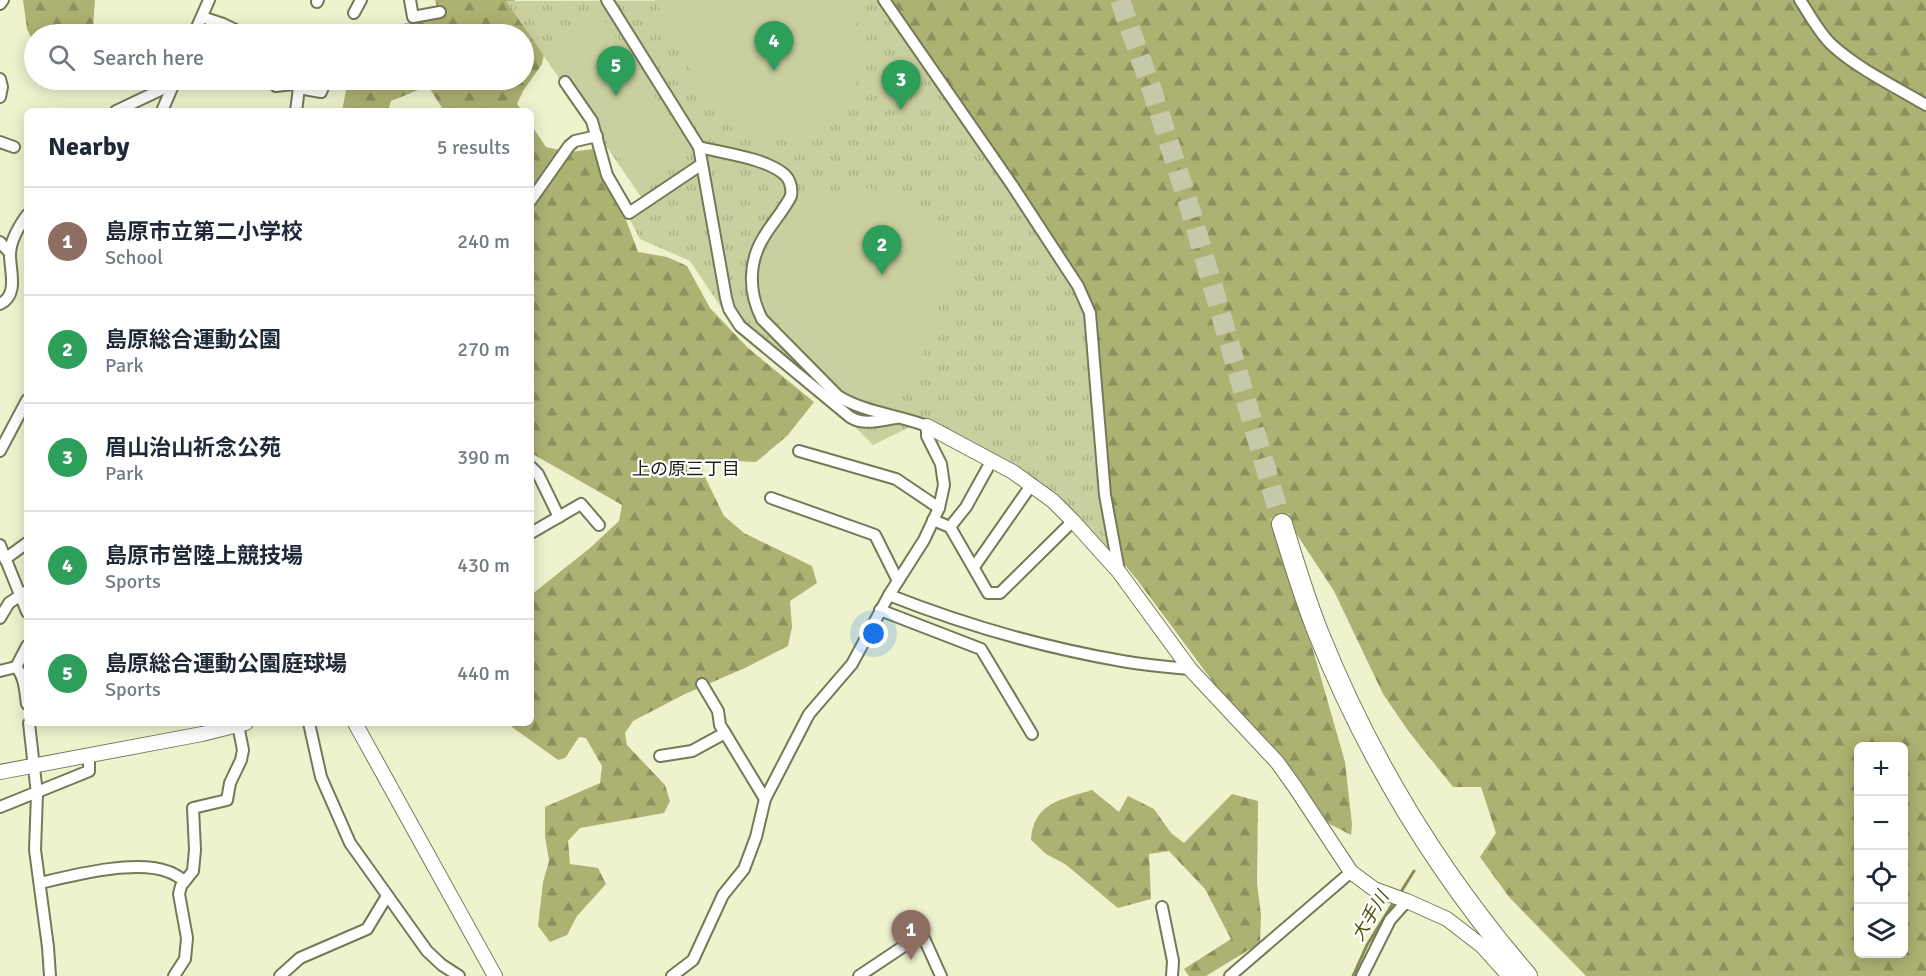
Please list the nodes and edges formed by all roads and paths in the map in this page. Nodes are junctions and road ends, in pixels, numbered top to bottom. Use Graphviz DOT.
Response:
graph roads {
  1 [pos="3,0"];
  2 [pos="209,0"];
  3 [pos="361,0"];
  4 [pos="410,0"];
  5 [pos="607,0"];
  6 [pos="884,0"];
  7 [pos="1800,0"];
  8 [pos="0,4"];
  9 [pos="440,12"];
  10 [pos="354,13"];
  11 [pos="202,17"];
  12 [pos="199,24"];
  13 [pos="223,24"];
  14 [pos="0,79"];
  15 [pos="565,82"];
  16 [pos="158,90"];
  17 [pos="171,90"];
  18 [pos="299,90"];
  19 [pos="0,97"];
  20 [pos="1926,105"];
  21 [pos="122,108"];
  22 [pos="163,108"];
  23 [pos="296,108"];
  24 [pos="597,136"];
  25 [pos="0,142"];
  26 [pos="14,147"];
  27 [pos="699,147"];
  28 [pos="702,164"];
  29 [pos="534,196"];
  30 [pos="24,219"];
  31 [pos="0,242"];
  32 [pos="10,253"];
  33 [pos="0,304"];
  34 [pos="24,406"];
  35 [pos="902,417"];
  36 [pos="927,426"];
  37 [pos="0,451"];
  38 [pos="799,451"];
  39 [pos="992,460"];
  40 [pos="534,470"];
  41 [pos="1032,484"];
  42 [pos="771,498"];
  43 [pos="939,508"];
  44 [pos="559,517"];
  45 [pos="933,520"];
  46 [pos="1073,521"];
  47 [pos="1282,524"];
  48 [pos="599,525"];
  49 [pos="950,527"];
  50 [pos="534,531"];
  51 [pos="0,545"];
  52 [pos="24,545"];
  53 [pos="5,559"];
  54 [pos="974,567"];
  55 [pos="1119,572"];
  56 [pos="898,581"];
  57 [pos="24,593"];
  58 [pos="889,595"];
  59 [pos="880,610"];
  60 [pos="0,618"];
  61 [pos="24,652"];
  62 [pos="16,667"];
  63 [pos="1190,669"];
  64 [pos="0,670"];
  65 [pos="24,682"];
  66 [pos="702,684"];
  67 [pos="29,726"];
  68 [pos="234,726"];
  69 [pos="242,726"];
  70 [pos="310,726"];
  71 [pos="357,726"];
  72 [pos="724,733"];
  73 [pos="1032,734"];
  74 [pos="89,756"];
  75 [pos="660,756"];
  76 [pos="34,766"];
  77 [pos="0,772"];
  78 [pos="37,794"];
  79 [pos="765,799"];
  80 [pos="0,807"];
  81 [pos="1351,872"];
  82 [pos="185,881"];
  83 [pos="40,883"];
  84 [pos="387,896"];
  85 [pos="1400,898"];
  86 [pos="1162,907"];
  87 [pos="50,976"];
  88 [pos="174,976"];
  89 [pos="280,976"];
  90 [pos="459,976"];
  91 [pos="495,976"];
  92 [pos="672,976"];
  93 [pos="859,976"];
  94 [pos="941,976"];
  95 [pos="1172,976"];
  96 [pos="1230,976"];
  97 [pos="1362,976"];
  98 [pos="1509,976"];
  99 [pos="1527,976"];
  1 -- 8 [label="street"];
  2 -- 11 [label="street"];
  3 -- 10 [label="street"];
  4 -- 9 [label="street"];
  5 -- 27 [label="street"];
  6 -- 55 [label="street"];
  7 -- 20 [label="street"];
  11 -- 12 [label="street"];
  11 -- 13 [label="street"];
  14 -- 19 [label="street"];
  15 -- 24 [label="street"];
  16 -- 21 [label="street"];
  17 -- 22 [label="street"];
  18 -- 23 [label="street"];
  24 -- 28 [label="street"];
  24 -- 29 [label="street"];
  25 -- 26 [label="street"];
  27 -- 28 [label="street"];
  27 -- 35 [label="street"];
  28 -- 35 [label="street"];
  30 -- 32 [label="street"];
  31 -- 32 [label="street"];
  32 -- 33 [label="street"];
  34 -- 37 [label="street"];
  35 -- 36 [label="street"];
  36 -- 39 [label="street"];
  36 -- 43 [label="street"];
  38 -- 43 [label="street"];
  39 -- 41 [label="street"];
  39 -- 49 [label="street"];
  40 -- 44 [label="street"];
  41 -- 46 [label="street"];
  41 -- 54 [label="street"];
  42 -- 56 [label="street"];
  43 -- 45 [label="street"];
  44 -- 48 [label="street"];
  44 -- 50 [label="street"];
  45 -- 49 [label="street"];
  45 -- 56 [label="street"];
  46 -- 54 [label="street"];
  46 -- 55 [label="street"];
  47 -- 99 [label="highway"];
  49 -- 54 [label="street"];
  51 -- 53 [label="street"];
  52 -- 53 [label="street"];
  53 -- 57 [label="street"];
  55 -- 63 [label="street"];
  56 -- 58 [label="street"];
  57 -- 60 [label="street"];
  58 -- 59 [label="street"];
  58 -- 63 [label="street"];
  59 -- 73 [label="street"];
  59 -- 79 [label="street"];
  61 -- 62 [label="street"];
  62 -- 64 [label="street"];
  62 -- 65 [label="street"];
  63 -- 81 [label="street"];
  66 -- 72 [label="street"];
  67 -- 76 [label="street"];
  68 -- 74 [label="street"];
  69 -- 82 [label="street"];
  70 -- 84 [label="street"];
  71 -- 91 [label="street"];
  72 -- 75 [label="street"];
  72 -- 79 [label="street"];
  74 -- 76 [label="street"];
  74 -- 78 [label="street"];
  76 -- 77 [label="street"];
  76 -- 78 [label="street"];
  78 -- 80 [label="street"];
  78 -- 83 [label="street"];
  79 -- 92 [label="street"];
  81 -- 85 [label="street"];
  81 -- 96 [label="street"];
  82 -- 83 [label="street"];
  82 -- 88 [label="street"];
  83 -- 87 [label="street"];
  84 -- 89 [label="street"];
  84 -- 90 [label="street"];
  85 -- 97 [label="street"];
  85 -- 98 [label="street"];
  86 -- 95 [label="street"];
  93 -- 94 [label="street"];
}
